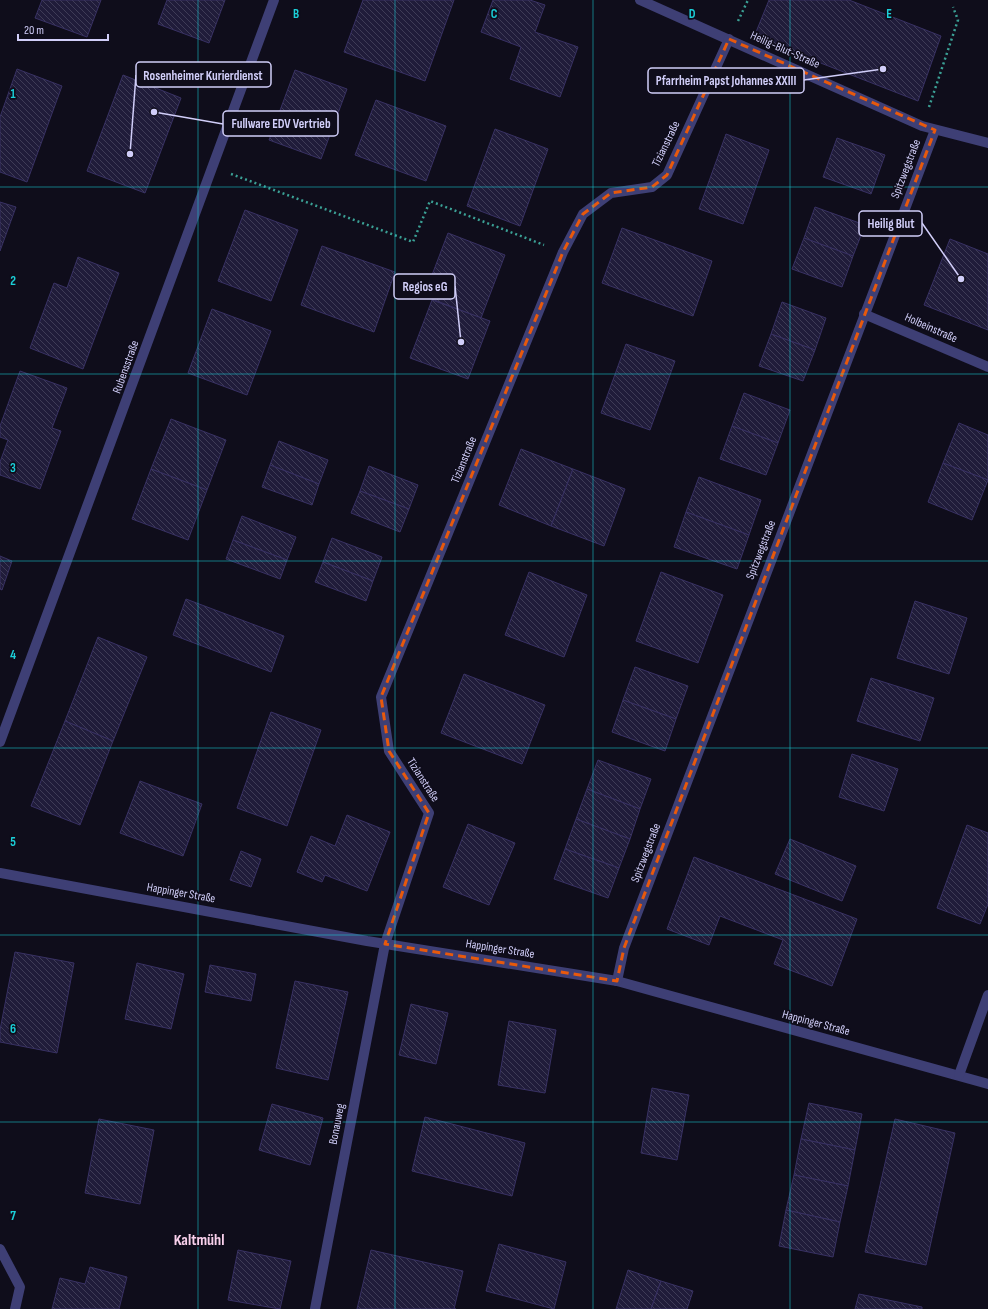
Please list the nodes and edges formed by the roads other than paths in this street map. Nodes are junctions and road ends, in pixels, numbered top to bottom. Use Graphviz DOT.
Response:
graph roads {
  1 [pos="274,0"];
  2 [pos="640,0"];
  3 [pos="729,40"];
  4 [pos="935,130"];
  5 [pos="988,143"];
  6 [pos="864,314"];
  7 [pos="988,367"];
  8 [pos="0,742"];
  9 [pos="0,873"];
  10 [pos="385,944"];
  11 [pos="617,981"];
  12 [pos="988,995"];
  13 [pos="959,1075"];
  14 [pos="988,1084"];
  15 [pos="0,1249"];
  16 [pos="15,1309"];
  17 [pos="315,1309"];
  1 -- 8 [label="street, Rubensstraße"];
  2 -- 3 [label="street, Heilig-Blut-Straße"];
  3 -- 4 [label="street, Heilig-Blut-Straße"];
  3 -- 10 [label="street, Tizianstraße"];
  4 -- 5 [label="street, Heilig-Blut-Straße"];
  4 -- 6 [label="street, Spitzwegstraße"];
  6 -- 7 [label="street, Holbeinstraße"];
  6 -- 11 [label="street, Spitzwegstraße"];
  9 -- 10 [label="street, Happinger Straße"];
  10 -- 11 [label="street, Happinger Straße"];
  10 -- 17 [label="street, Bonauweg"];
  11 -- 13 [label="street, Happinger Straße"];
  12 -- 13 [label="street"];
  13 -- 14 [label="street, Happinger Straße"];
  15 -- 16 [label="street"];
}
